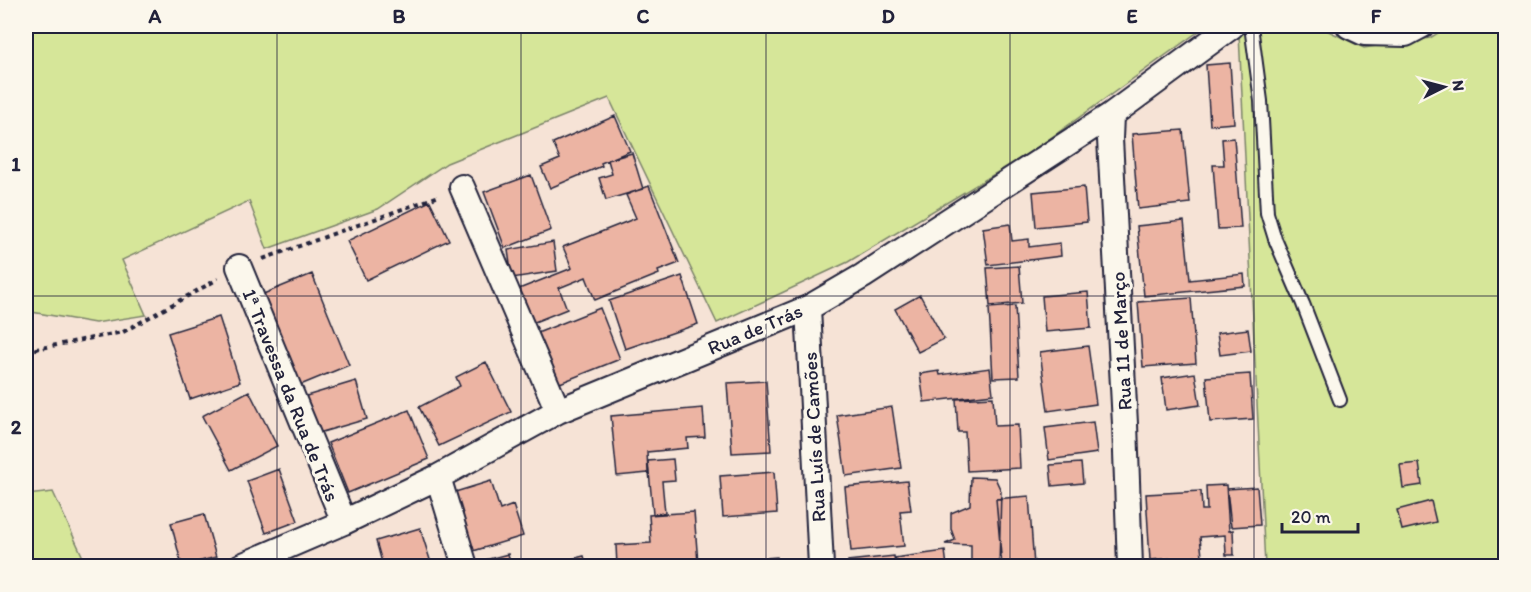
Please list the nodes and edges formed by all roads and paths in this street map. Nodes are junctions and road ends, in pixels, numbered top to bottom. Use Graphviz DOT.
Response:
graph roads {
  1 [pos="1232,26"];
  2 [pos="1251,26"];
  3 [pos="1349,26"];
  4 [pos="1421,26"];
  5 [pos="1111,115"];
  6 [pos="462,188"];
  7 [pos="239,267"];
  8 [pos="808,308"];
  9 [pos="1340,400"];
  10 [pos="558,411"];
  11 [pos="438,477"];
  12 [pos="344,522"];
  13 [pos="241,567"];
  14 [pos="465,567"];
  15 [pos="820,567"];
  16 [pos="1130,567"];
  1 -- 5 [label="street, Rua de Trás"];
  2 -- 9 [label="lane"];
  3 -- 4 [label="street"];
  5 -- 8 [label="street, Rua de Trás"];
  5 -- 16 [label="street, Rua 11 de Março"];
  6 -- 10 [label="street"];
  7 -- 12 [label="street, 1ª Travessa da Rua de Trás"];
  8 -- 10 [label="street, Rua de Trás"];
  8 -- 15 [label="street, Rua Luís de Camões"];
  10 -- 11 [label="street, Rua de Trás"];
  11 -- 12 [label="street, Rua de Trás"];
  11 -- 14 [label="street"];
  12 -- 13 [label="street, Rua de Trás"];
}
